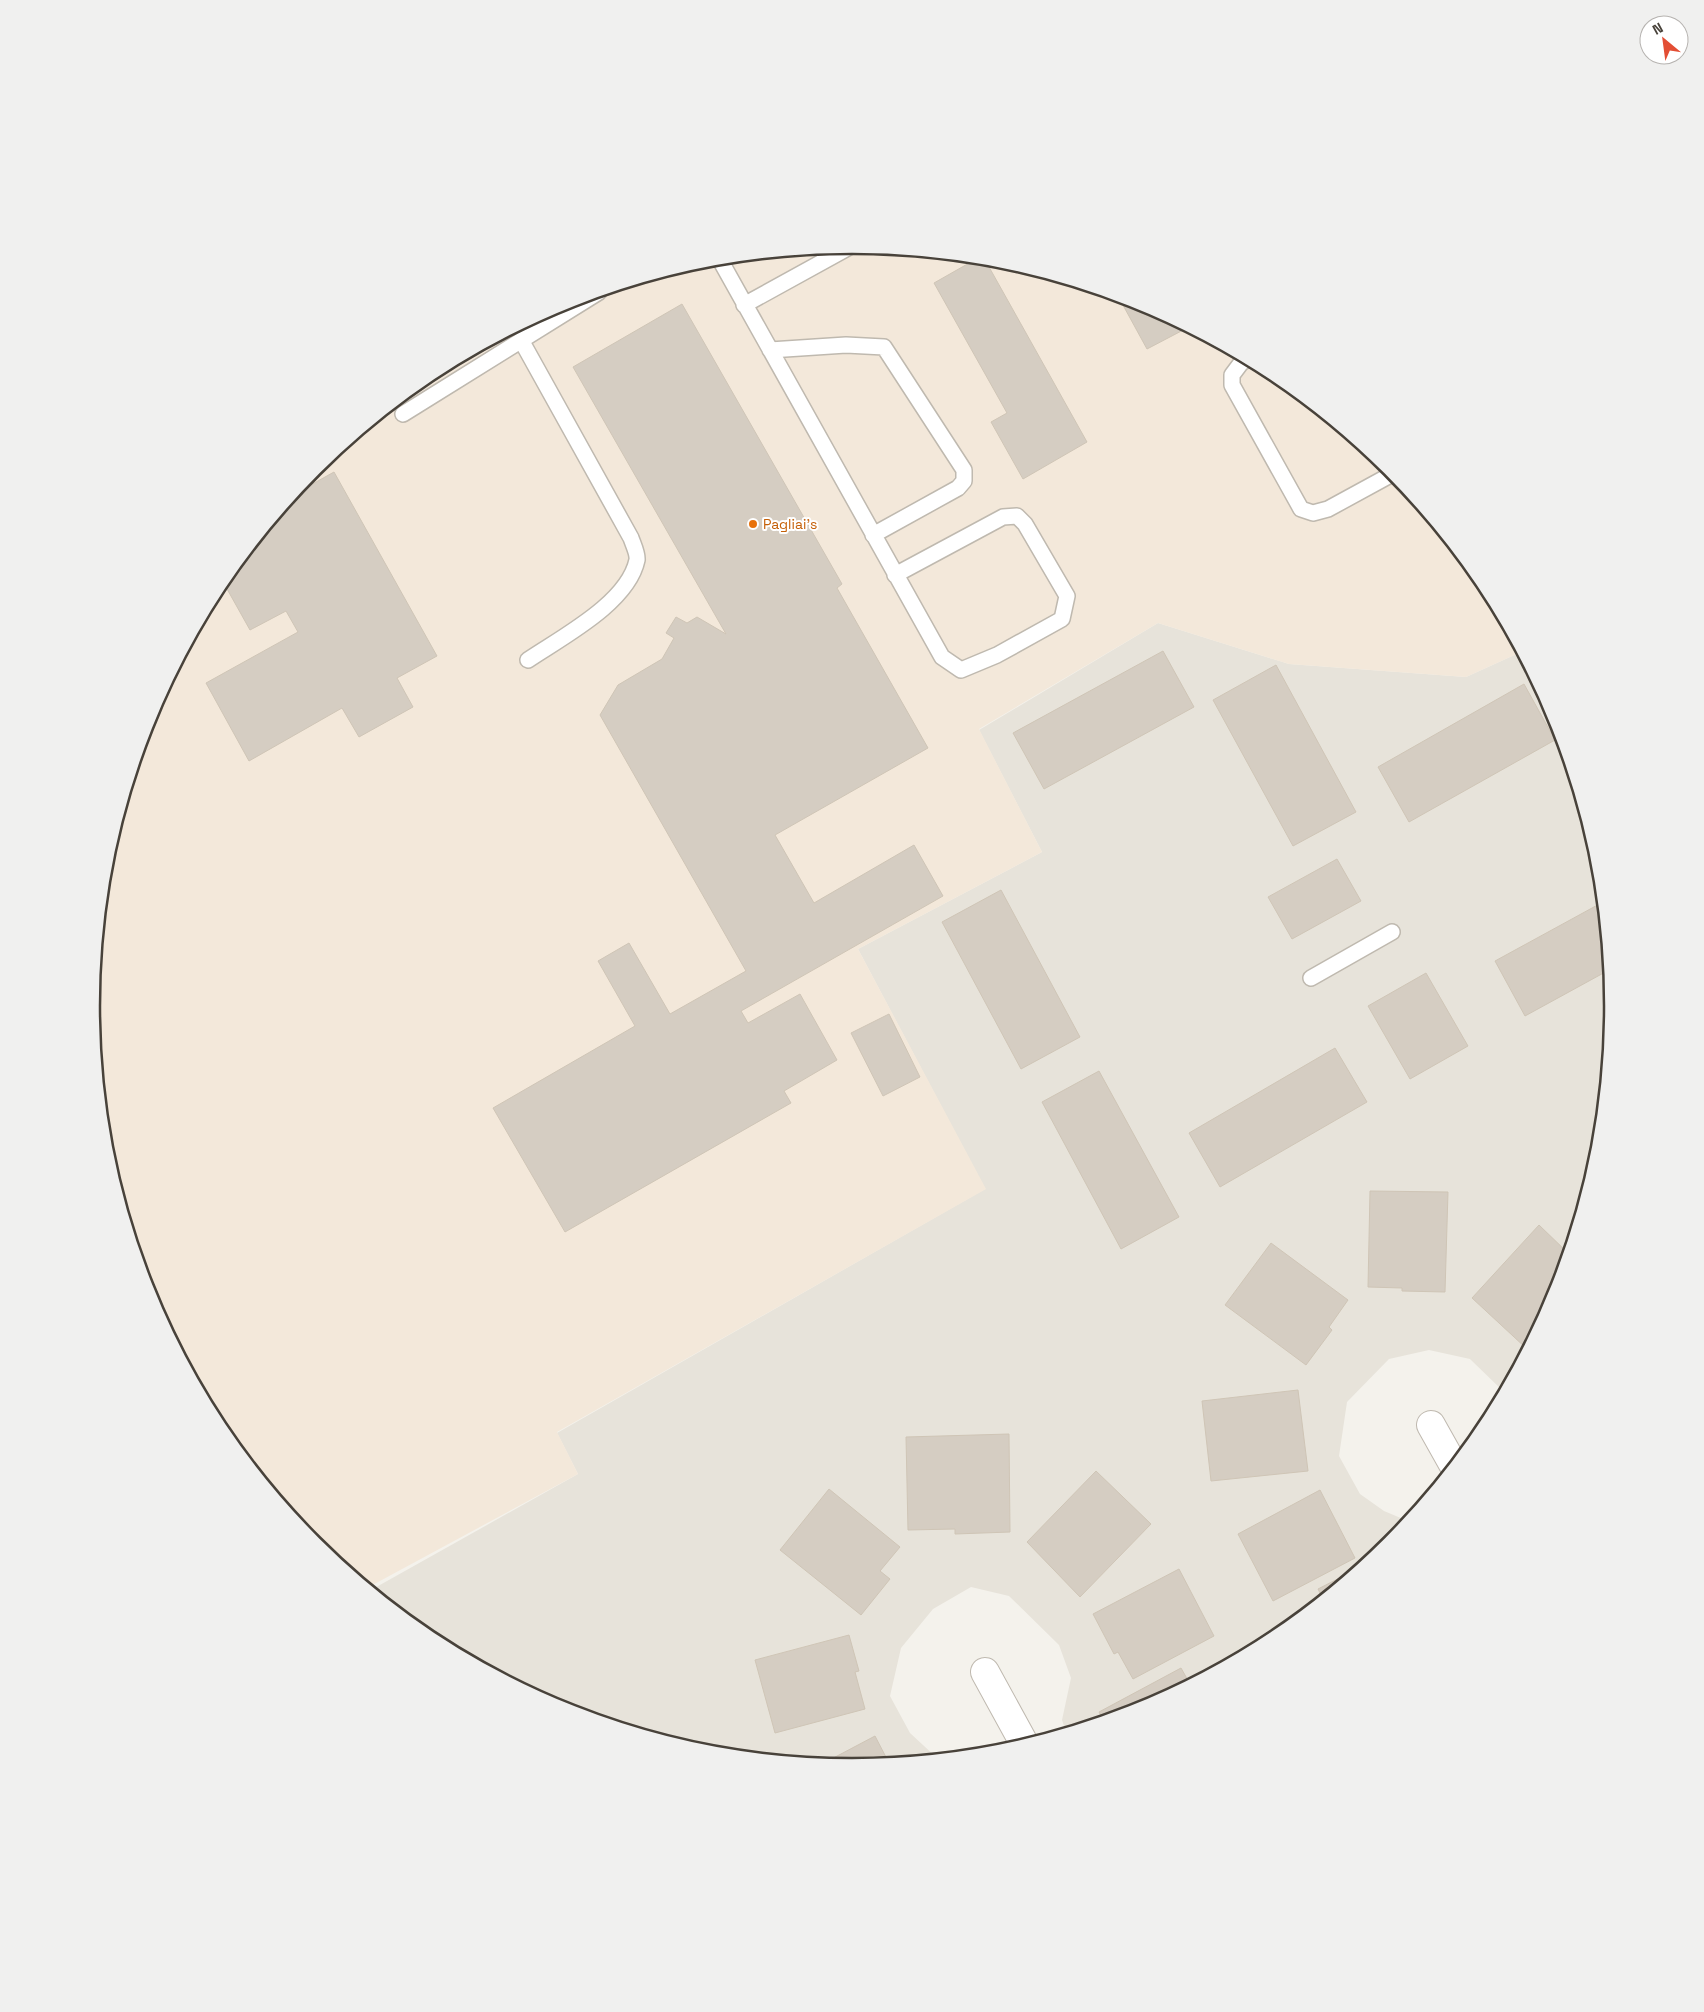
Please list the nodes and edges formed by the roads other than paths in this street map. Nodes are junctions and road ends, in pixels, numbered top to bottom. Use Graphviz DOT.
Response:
graph roads {
  1 [pos="835,255"];
  2 [pos="722,265"];
  3 [pos="744,305"];
  4 [pos="573,308"];
  5 [pos="521,340"];
  6 [pos="770,350"];
  7 [pos="1241,363"];
  8 [pos="404,414"];
  9 [pos="1384,474"];
  10 [pos="873,535"];
  11 [pos="895,575"];
  12 [pos="528,660"];
  13 [pos="1392,932"];
  14 [pos="1311,978"];
  15 [pos="1431,1425"];
  16 [pos="1451,1461"];
  17 [pos="985,1672"];
  18 [pos="1021,1739"];
  1 -- 3 [label="lane"];
  2 -- 3 [label="lane"];
  3 -- 6 [label="lane"];
  4 -- 5 [label="lane"];
  5 -- 8 [label="lane"];
  5 -- 12 [label="lane"];
  6 -- 10 [label="lane"];
  6 -- 10 [label="lane"];
  7 -- 9 [label="lane"];
  10 -- 11 [label="lane"];
  11 -- 11 [label="lane"];
  13 -- 14 [label="lane"];
  15 -- 16 [label="street"];
  17 -- 18 [label="street"];
}
